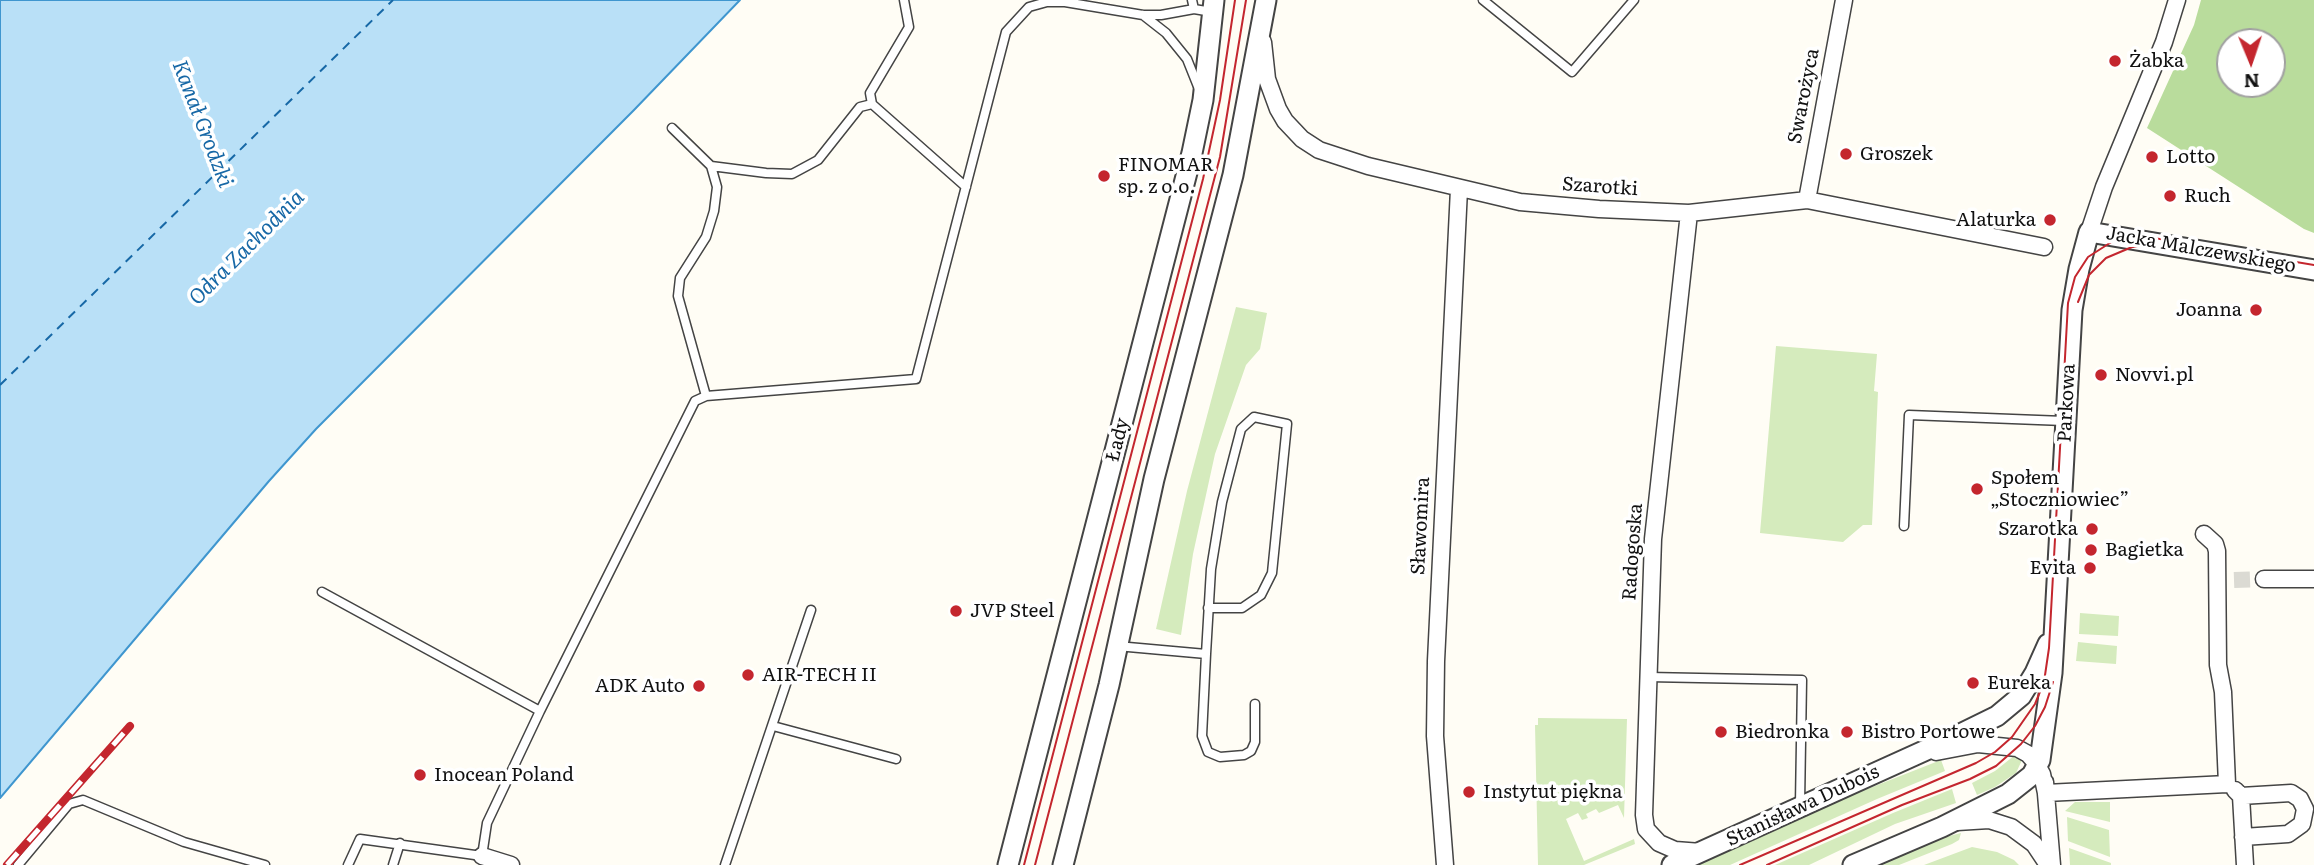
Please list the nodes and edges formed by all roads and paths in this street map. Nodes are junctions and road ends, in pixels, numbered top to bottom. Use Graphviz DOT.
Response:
graph roads {
  1 [pos="904,0"];
  2 [pos="1483,0"];
  3 [pos="1634,0"];
  4 [pos="1844,0"];
  5 [pos="2178,0"];
  6 [pos="1063,1"];
  7 [pos="1265,3"];
  8 [pos="1203,5"];
  9 [pos="1143,15"];
  10 [pos="1203,100"];
  11 [pos="872,104"];
  12 [pos="672,128"];
  13 [pos="711,166"];
  14 [pos="966,187"];
  15 [pos="1459,189"];
  16 [pos="1807,200"];
  17 [pos="1689,213"];
  18 [pos="2089,232"];
  19 [pos="2044,247"];
  20 [pos="2314,270"];
  21 [pos="706,396"];
  22 [pos="2066,421"];
  23 [pos="1904,526"];
  24 [pos="2204,534"];
  25 [pos="2264,579"];
  26 [pos="2314,579"];
  27 [pos="2234,580"];
  28 [pos="2217,582"];
  29 [pos="322,592"];
  30 [pos="2056,602"];
  31 [pos="1208,608"];
  32 [pos="811,610"];
  33 [pos="1117,646"];
  34 [pos="1206,654"];
  35 [pos="1648,677"];
  36 [pos="1255,704"];
  37 [pos="540,711"];
  38 [pos="773,726"];
  39 [pos="2045,734"];
  40 [pos="896,759"];
  41 [pos="1896,763"];
  42 [pos="2038,765"];
  43 [pos="2227,784"];
  44 [pos="2046,793"];
  45 [pos="2241,796"];
  46 [pos="1800,807"];
  47 [pos="1074,823"];
  48 [pos="1942,827"];
  49 [pos="2243,836"];
  50 [pos="400,843"];
  51 [pos="1703,852"];
  52 [pos="482,856"];
  53 [pos="18,865"];
  54 [pos="265,865"];
  55 [pos="348,865"];
  56 [pos="393,865"];
  57 [pos="511,865"];
  58 [pos="725,865"];
  59 [pos="1008,865"];
  60 [pos="1063,865"];
  61 [pos="1073,865"];
  62 [pos="1445,865"];
  63 [pos="1672,865"];
  64 [pos="1853,865"];
  65 [pos="2050,865"];
  66 [pos="2245,865"];
  1 -- 11 [label="lane"];
  2 -- 3 [label="lane"];
  4 -- 16 [label="street, Swarożyca"];
  5 -- 18 [label="street, Parkowa"];
  6 -- 9 [label="lane"];
  6 -- 14 [label="lane"];
  7 -- 15 [label="street, Szarotki"];
  7 -- 33 [label="street"];
  8 -- 9 [label="lane"];
  8 -- 10 [label="street, Łady"];
  9 -- 10 [label="lane"];
  10 -- 59 [label="street, Łady"];
  11 -- 13 [label="lane"];
  11 -- 14 [label="lane"];
  12 -- 13 [label="lane"];
  13 -- 21 [label="lane"];
  14 -- 21 [label="lane"];
  15 -- 17 [label="street, Szarotki"];
  15 -- 62 [label="street, Sławomira"];
  16 -- 17 [label="street, Szarotki"];
  16 -- 19 [label="street, Szarotki"];
  17 -- 35 [label="street, Radogoska"];
  18 -- 20 [label="street, Jacka Malczewskiego"];
  18 -- 22 [label="street, Parkowa"];
  21 -- 37 [label="lane"];
  22 -- 23 [label="lane"];
  22 -- 30 [label="street, Parkowa"];
  24 -- 28 [label="street"];
  25 -- 26 [label="street"];
  27 -- 28 [label="street"];
  28 -- 43 [label="street"];
  29 -- 37 [label="lane"];
  30 -- 39 [label="street, Parkowa"];
  30 -- 41 [label="street, Stanisława Dubois"];
  31 -- 31 [label="lane"];
  31 -- 34 [label="lane"];
  32 -- 38 [label="lane"];
  33 -- 34 [label="lane"];
  33 -- 47 [label="street"];
  34 -- 36 [label="lane"];
  35 -- 46 [label="lane"];
  35 -- 51 [label="street, Radogoska"];
  37 -- 52 [label="lane"];
  38 -- 40 [label="lane"];
  38 -- 58 [label="lane"];
  39 -- 42 [label="street"];
  39 -- 44 [label="street, Parkowa"];
  41 -- 42 [label="street, Stanisława Dubois"];
  41 -- 46 [label="street, Stanisława Dubois"];
  42 -- 44 [label="street"];
  42 -- 48 [label="street"];
  43 -- 44 [label="street"];
  43 -- 45 [label="street"];
  44 -- 65 [label="street, Parkowa"];
  45 -- 49 [label="street"];
  45 -- 49 [label="street"];
  46 -- 51 [label="street, Stanisława Dubois"];
  47 -- 60 [label="street"];
  47 -- 61 [label="street"];
  48 -- 64 [label="street"];
  48 -- 65 [label="street"];
  49 -- 66 [label="street"];
  50 -- 52 [label="lane"];
  50 -- 55 [label="lane"];
  50 -- 56 [label="lane"];
  51 -- 63 [label="street, Stanisława Dubois"];
  52 -- 57 [label="street"];
  53 -- 54 [label="lane"];
}
